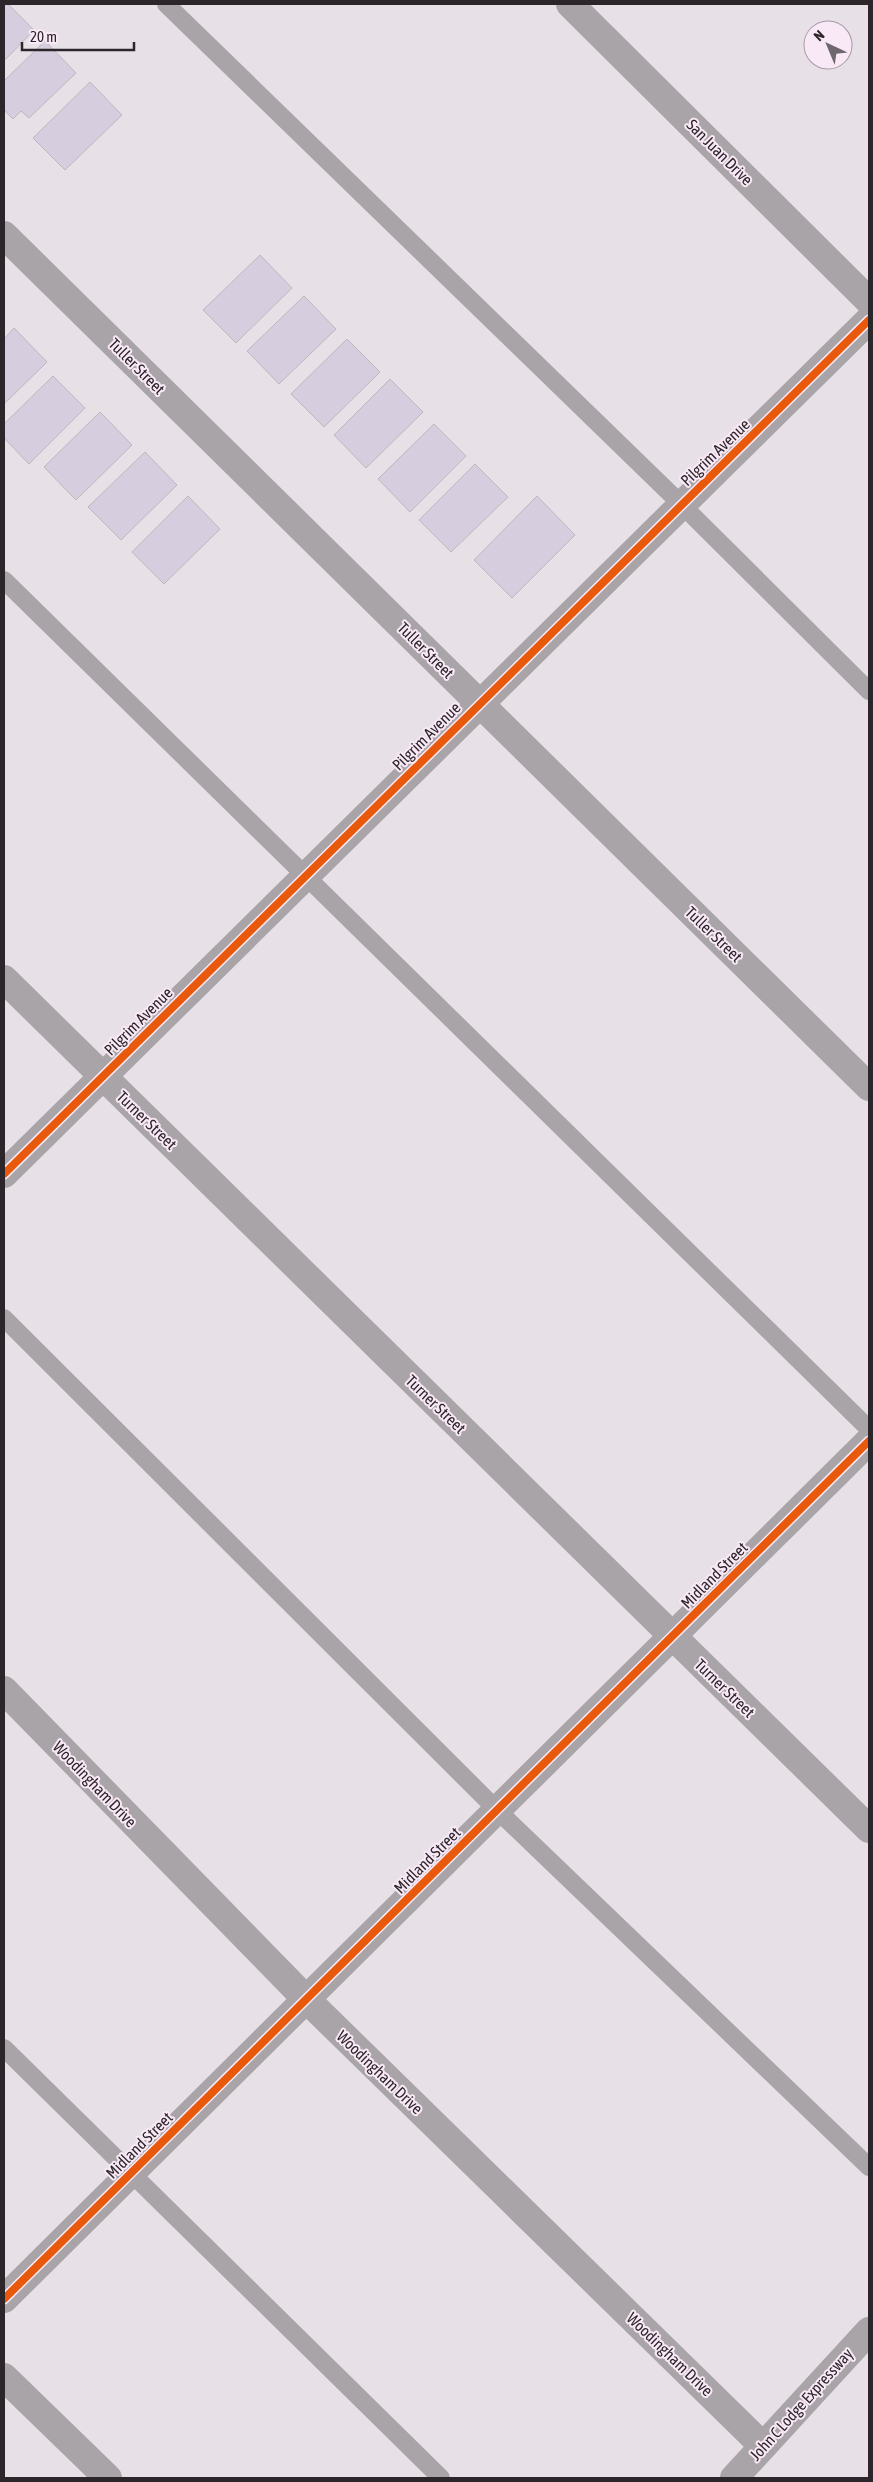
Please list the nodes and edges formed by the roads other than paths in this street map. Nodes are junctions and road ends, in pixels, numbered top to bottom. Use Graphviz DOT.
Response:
graph roads {
  1 [pos="166,4"];
  2 [pos="570,4"];
  3 [pos="4,235"];
  4 [pos="869,301"];
  5 [pos="869,320"];
  6 [pos="681,504"];
  7 [pos="4,580"];
  8 [pos="869,691"];
  9 [pos="479,703"];
  10 [pos="304,876"];
  11 [pos="4,979"];
  12 [pos="102,1076"];
  13 [pos="869,1087"];
  14 [pos="4,1174"];
  15 [pos="4,1318"];
  16 [pos="869,1429"];
  17 [pos="869,1441"];
  18 [pos="672,1636"];
  19 [pos="4,1690"];
  20 [pos="497,1810"];
  21 [pos="869,1829"];
  22 [pos="306,1999"];
  23 [pos="4,2048"];
  24 [pos="869,2167"];
  25 [pos="131,2173"];
  26 [pos="4,2299"];
  27 [pos="869,2330"];
  28 [pos="4,2377"];
  29 [pos="763,2446"];
  30 [pos="108,2478"];
  31 [pos="441,2478"];
  32 [pos="734,2478"];
  1 -- 6 [label="lane"];
  2 -- 4 [label="street, San Juan Drive"];
  3 -- 9 [label="street, Tuller Street"];
  5 -- 6 [label="street, Pilgrim Avenue"];
  6 -- 8 [label="lane"];
  6 -- 9 [label="street, Pilgrim Avenue"];
  7 -- 10 [label="lane"];
  9 -- 10 [label="street, Pilgrim Avenue"];
  9 -- 13 [label="street, Tuller Street"];
  10 -- 12 [label="street, Pilgrim Avenue"];
  10 -- 16 [label="lane"];
  11 -- 12 [label="street, Turner Street"];
  12 -- 14 [label="street, Pilgrim Avenue"];
  12 -- 18 [label="street, Turner Street"];
  15 -- 20 [label="lane"];
  17 -- 18 [label="street, Midland Street"];
  18 -- 20 [label="street, Midland Street"];
  18 -- 21 [label="street, Turner Street"];
  19 -- 22 [label="street, Woodingham Drive"];
  20 -- 22 [label="street, Midland Street"];
  20 -- 24 [label="lane"];
  22 -- 25 [label="street, Midland Street"];
  22 -- 29 [label="street, Woodingham Drive"];
  23 -- 25 [label="lane"];
  25 -- 26 [label="street, Midland Street"];
  25 -- 31 [label="lane"];
  27 -- 29 [label="street, John C Lodge Expressway"];
  28 -- 30 [label="street"];
  29 -- 32 [label="street, John C Lodge Expressway"];
}
